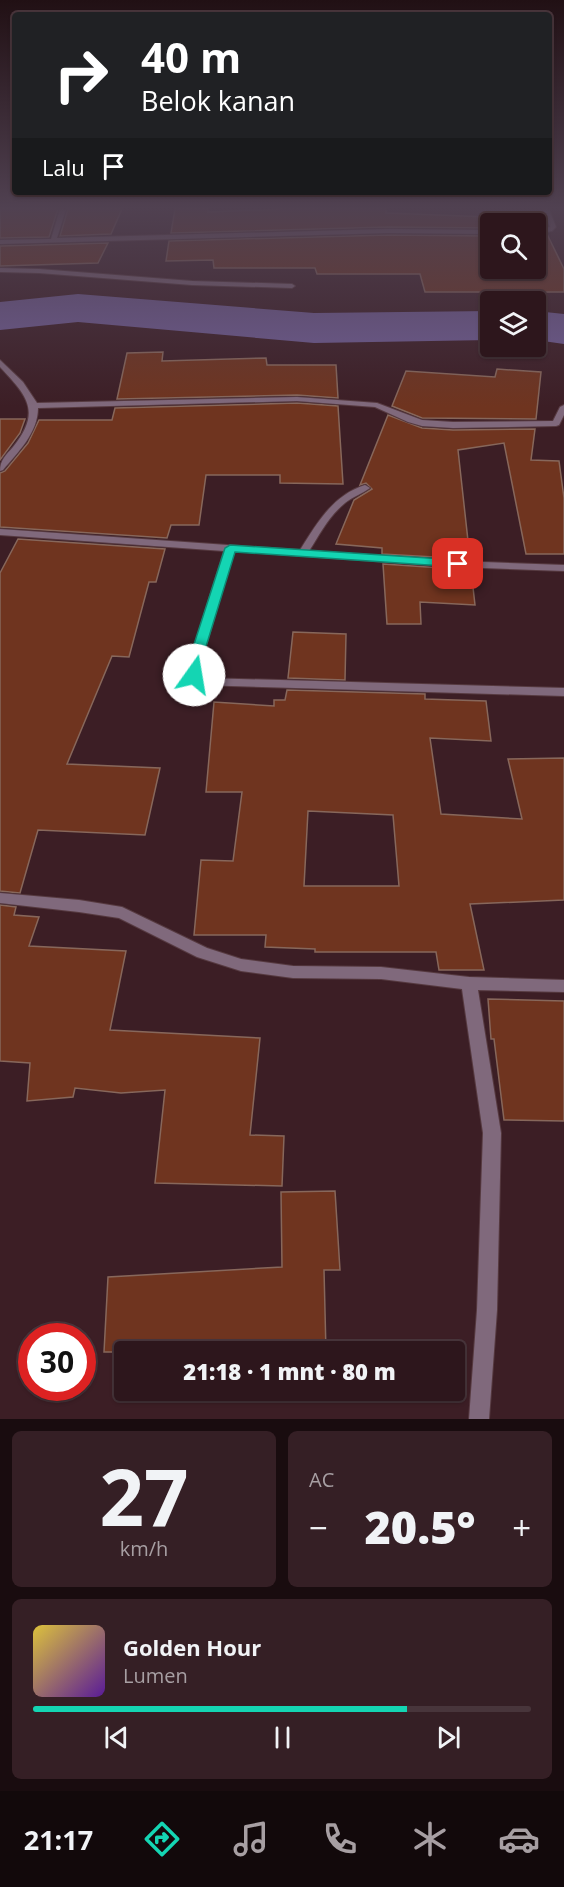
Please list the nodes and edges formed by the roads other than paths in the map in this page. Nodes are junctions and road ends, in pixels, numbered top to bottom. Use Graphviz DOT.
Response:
graph roads {
  1 [pos="93,275"];
  2 [pos="292,286"];
  3 [pos="0,362"];
  4 [pos="33,406"];
  5 [pos="564,407"];
  6 [pos="0,468"];
  7 [pos="364,488"];
  8 [pos="0,532"];
  9 [pos="230,548"];
  10 [pos="303,553"];
  11 [pos="564,568"];
  12 [pos="564,692"];
  13 [pos="0,898"];
  14 [pos="469,983"];
  15 [pos="564,986"];
  16 [pos="479,1419"];
  1 -- 2 [label="street"];
  3 -- 4 [label="street"];
  4 -- 5 [label="street"];
  4 -- 6 [label="street"];
  7 -- 10 [label="street"];
  8 -- 9 [label="street"];
  9 -- 10 [label="street"];
  9 -- 12 [label="street"];
  10 -- 11 [label="street"];
  13 -- 14 [label="street"];
  14 -- 15 [label="street"];
  14 -- 16 [label="street"];
}
